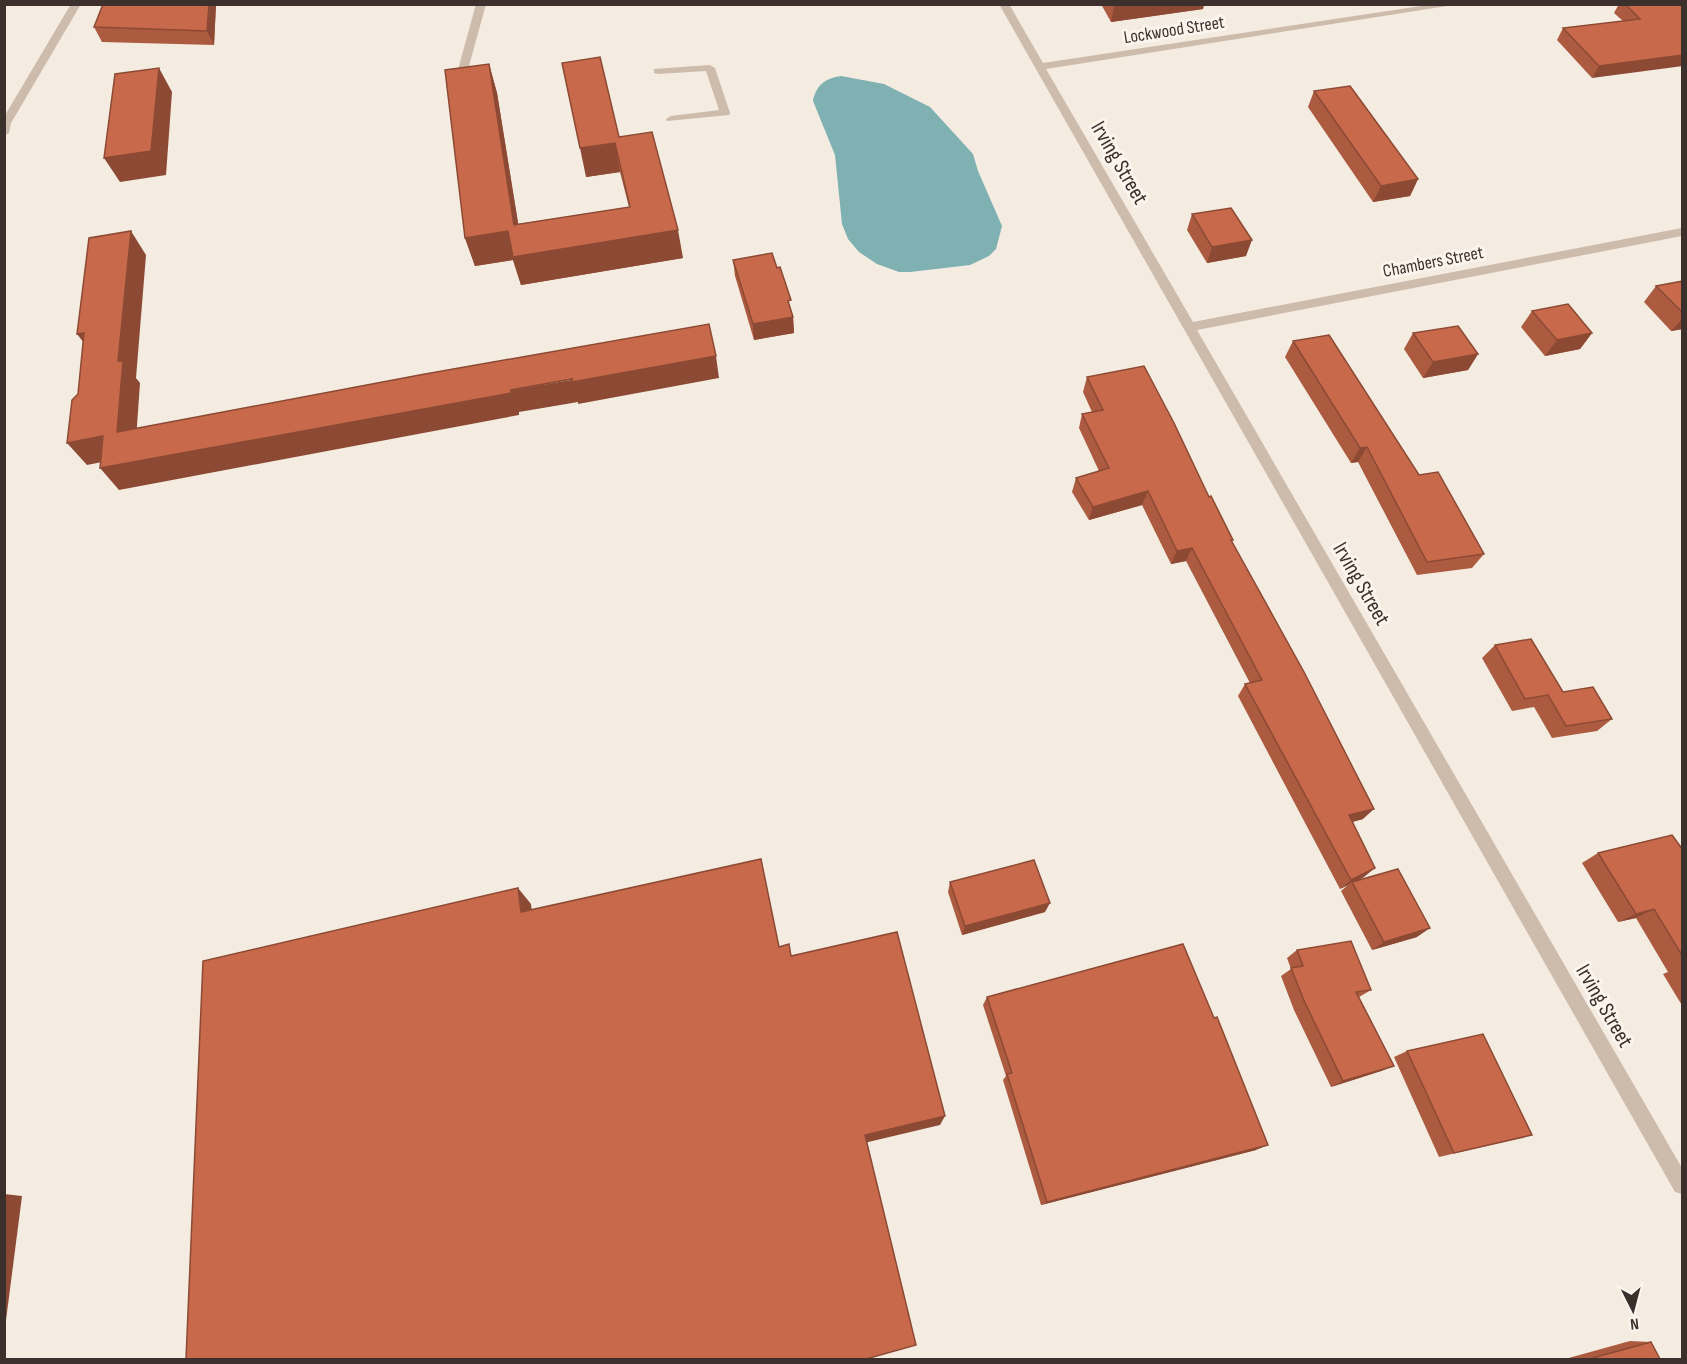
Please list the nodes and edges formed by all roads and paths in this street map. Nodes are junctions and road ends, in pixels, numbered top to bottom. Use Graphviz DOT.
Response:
graph roads {
  1 [pos="76,4"];
  2 [pos="481,4"];
  3 [pos="1004,4"];
  4 [pos="1456,4"];
  5 [pos="1039,67"];
  6 [pos="658,71"];
  7 [pos="461,77"];
  8 [pos="671,119"];
  9 [pos="4,133"];
  10 [pos="1683,232"];
  11 [pos="1189,327"];
  12 [pos="1683,1185"];
  1 -- 9 [label="street"];
  2 -- 7 [label="street"];
  3 -- 5 [label="street, Irving Street"];
  4 -- 5 [label="street, Lockwood Street"];
  5 -- 11 [label="street, Irving Street"];
  6 -- 8 [label="street"];
  10 -- 11 [label="street, Chambers Street"];
  11 -- 12 [label="street, Irving Street"];
}
